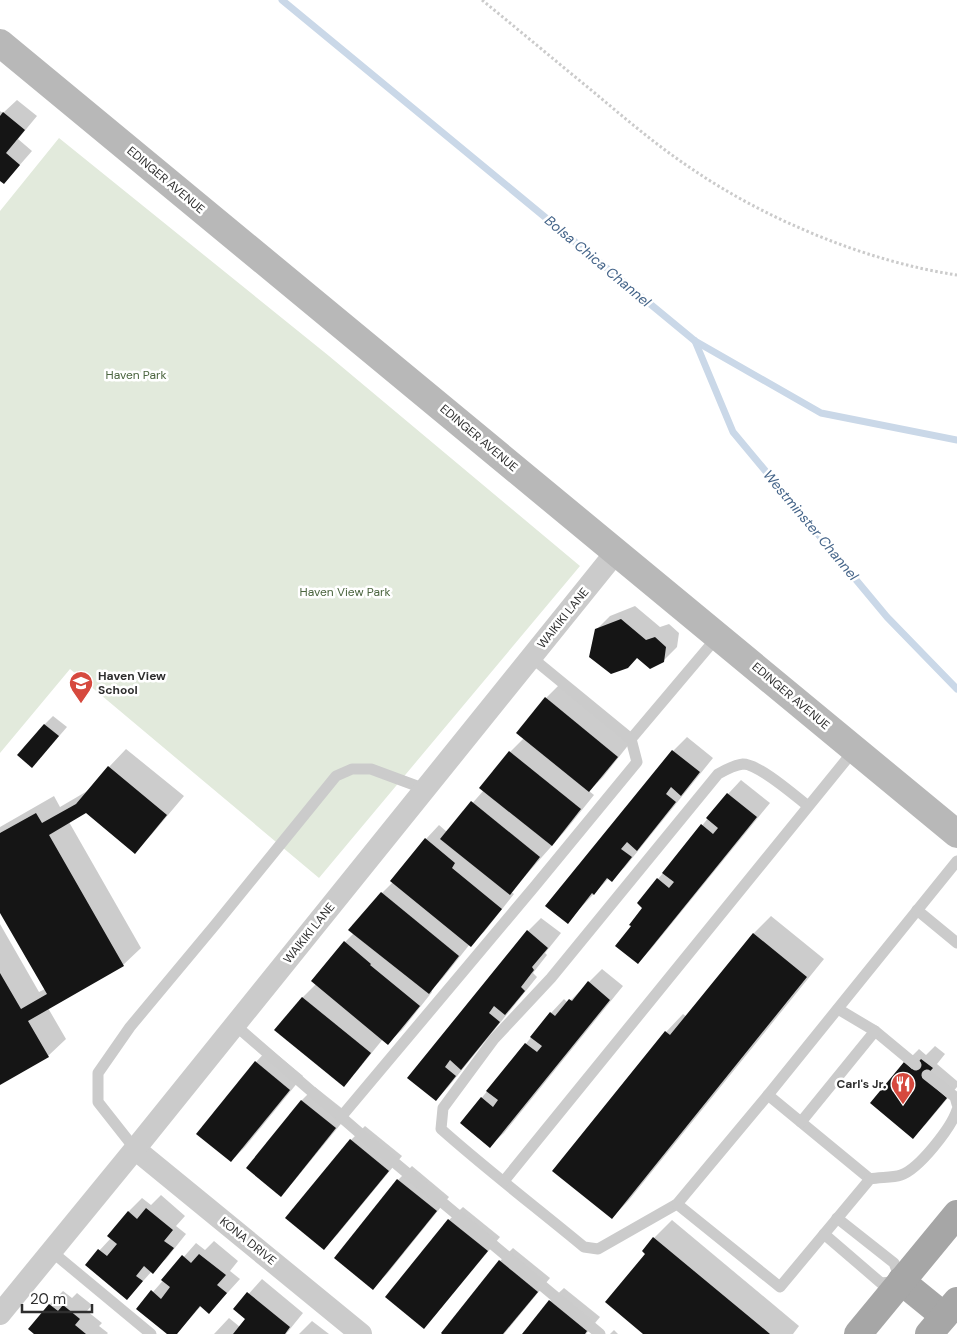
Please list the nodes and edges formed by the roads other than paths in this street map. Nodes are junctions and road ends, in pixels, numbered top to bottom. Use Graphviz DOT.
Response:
graph roads {
  1 [pos="0,43"];
  2 [pos="616,552"];
  3 [pos="718,636"];
  4 [pos="531,657"];
  5 [pos="631,739"];
  6 [pos="855,749"];
  7 [pos="425,789"];
  8 [pos="808,806"];
  9 [pos="957,834"];
  10 [pos="957,861"];
  11 [pos="918,910"];
  12 [pos="957,943"];
  13 [pos="838,1009"];
  14 [pos="234,1025"];
  15 [pos="875,1031"];
  16 [pos="916,1065"];
  17 [pos="927,1074"];
  18 [pos="768,1095"];
  19 [pos="957,1104"];
  20 [pos="957,1110"];
  21 [pos="342,1117"];
  22 [pos="801,1122"];
  23 [pos="135,1149"];
  24 [pos="870,1178"];
  25 [pos="504,1181"];
  26 [pos="677,1204"];
  27 [pos="957,1214"];
  28 [pos="837,1218"];
  29 [pos="824,1234"];
  30 [pos="51,1251"];
  31 [pos="901,1281"];
  32 [pos="0,1314"];
  33 [pos="943,1317"];
  34 [pos="151,1334"];
  35 [pos="361,1334"];
  36 [pos="600,1334"];
  37 [pos="858,1334"];
  1 -- 2 [label="main road, EDINGER AVENUE"];
  2 -- 3 [label="main road, EDINGER AVENUE"];
  2 -- 4 [label="street, WAIKIKI LANE"];
  3 -- 5 [label="lane"];
  3 -- 6 [label="main road, EDINGER AVENUE"];
  4 -- 5 [label="lane"];
  4 -- 7 [label="street, WAIKIKI LANE"];
  5 -- 21 [label="lane"];
  6 -- 8 [label="lane"];
  6 -- 9 [label="main road, EDINGER AVENUE"];
  7 -- 14 [label="street, WAIKIKI LANE"];
  7 -- 23 [label="lane"];
  8 -- 25 [label="lane"];
  8 -- 25 [label="lane"];
  10 -- 11 [label="lane"];
  11 -- 12 [label="lane"];
  11 -- 13 [label="lane"];
  13 -- 15 [label="lane"];
  13 -- 18 [label="lane"];
  14 -- 21 [label="lane"];
  14 -- 23 [label="street, WAIKIKI LANE"];
  15 -- 16 [label="lane"];
  15 -- 22 [label="lane"];
  17 -- 19 [label="lane"];
  18 -- 22 [label="lane"];
  18 -- 26 [label="lane"];
  20 -- 24 [label="lane"];
  21 -- 36 [label="lane"];
  22 -- 24 [label="lane"];
  23 -- 30 [label="street, WAIKIKI LANE"];
  23 -- 35 [label="street, KONA DRIVE"];
  24 -- 28 [label="lane"];
  25 -- 26 [label="lane"];
  26 -- 29 [label="lane"];
  27 -- 31 [label="main road"];
  28 -- 29 [label="lane"];
  28 -- 31 [label="lane"];
  29 -- 31 [label="lane"];
  30 -- 32 [label="street, WAIKIKI LANE"];
  30 -- 34 [label="lane"];
  31 -- 33 [label="main road"];
  31 -- 37 [label="main road"];
}
